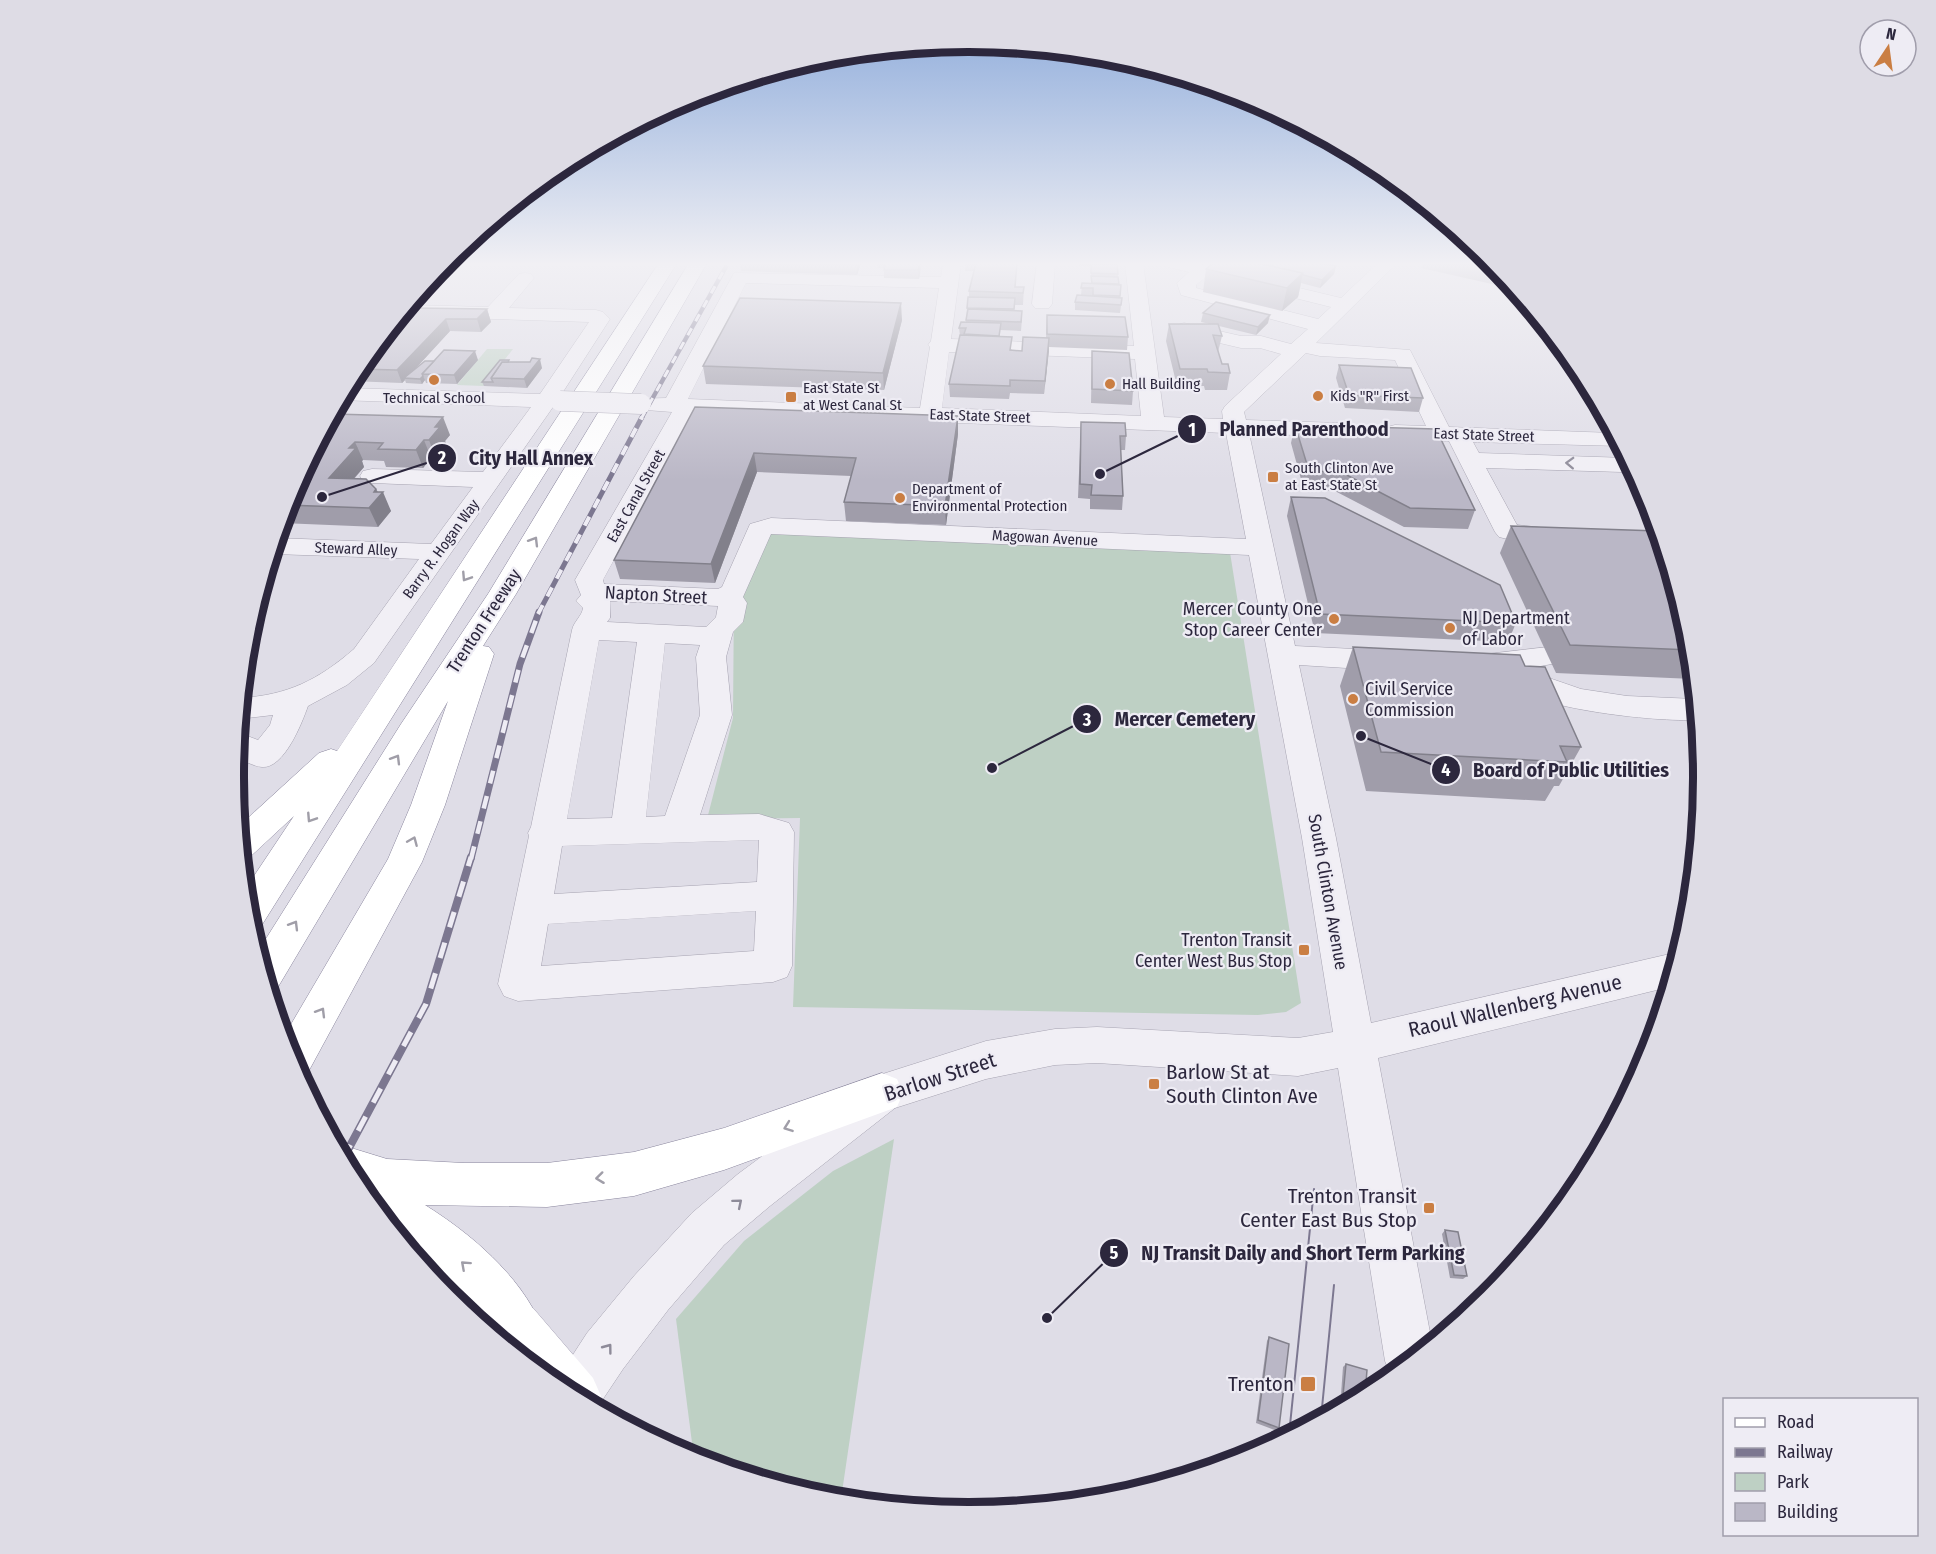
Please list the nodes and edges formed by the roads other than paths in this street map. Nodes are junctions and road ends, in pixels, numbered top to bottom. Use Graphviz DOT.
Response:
graph roads {
  1 [pos="592,336"];
  2 [pos="621,336"];
  3 [pos="655,336"];
  4 [pos="713,336"];
  5 [pos="940,336"];
  6 [pos="1144,336"];
  7 [pos="1213,336"];
  8 [pos="1312,336"];
  9 [pos="938,345"];
  10 [pos="1298,348"];
  11 [pos="1146,353"];
  12 [pos="354,394"];
  13 [pos="553,401"];
  14 [pos="680,405"];
  15 [pos="930,414"];
  16 [pos="1153,422"];
  17 [pos="1236,426"];
  18 [pos="1449,434"];
  19 [pos="1609,440"];
  20 [pos="1476,471"];
  21 [pos="1624,471"];
  22 [pos="372,476"];
  23 [pos="490,480"];
  24 [pos="1631,486"];
  25 [pos="1578,536"];
  26 [pos="281,546"];
  27 [pos="1262,548"];
  28 [pos="438,552"];
  29 [pos="502,594"];
  30 [pos="590,607"];
  31 [pos="722,615"];
  32 [pos="652,634"];
  33 [pos="1282,656"];
  34 [pos="1548,656"];
  35 [pos="1423,662"];
  36 [pos="1501,663"];
  37 [pos="1458,664"];
  38 [pos="294,700"];
  39 [pos="1689,710"];
  40 [pos="247,712"];
  41 [pos="377,716"];
  42 [pos="245,746"];
  43 [pos="679,829"];
  44 [pos="627,831"];
  45 [pos="545,833"];
  46 [pos="247,840"];
  47 [pos="775,895"];
  48 [pos="255,902"];
  49 [pos="531,910"];
  50 [pos="269,967"];
  51 [pos="1666,971"];
  52 [pos="1356,1046"];
  53 [pos="298,1051"];
  54 [pos="882,1093"];
  55 [pos="362,1173"];
  56 [pos="384,1205"];
  57 [pos="481,1314"];
  58 [pos="516,1325"];
  59 [pos="1409,1352"];
  60 [pos="555,1372"];
  61 [pos="580,1388"];
  1 -- 13 [label="street, Barry R. Hogan Way"];
  2 -- 41 [label="main road, one-way"];
  29 -- 3 [label="main road, Trenton Freeway, one-way"];
  4 -- 14 [label="street, East Canal Street"];
  5 -- 9 [label="street"];
  6 -- 11 [label="street"];
  7 -- 10 [label="street"];
  8 -- 10 [label="street"];
  9 -- 11 [label="street"];
  9 -- 15 [label="street"];
  10 -- 17 [label="street"];
  10 -- 18 [label="street"];
  11 -- 16 [label="street"];
  12 -- 13 [label="street, East State Street"];
  13 -- 14 [label="street, East State Street, bridge"];
  13 -- 23 [label="street, Barry R. Hogan Way"];
  14 -- 15 [label="street, East State Street"];
  14 -- 30 [label="street, East Canal Street"];
  15 -- 16 [label="street, East State Street"];
  16 -- 17 [label="street, East State Street"];
  17 -- 18 [label="street, East State Street"];
  17 -- 27 [label="street, South Clinton Avenue"];
  18 -- 19 [label="street, East State Street"];
  18 -- 20 [label="street"];
  21 -- 20 [label="street, one-way"];
  20 -- 24 [label="street"];
  20 -- 25 [label="street"];
  22 -- 23 [label="street"];
  23 -- 28 [label="street, Barry R. Hogan Way"];
  26 -- 28 [label="street, Steward Alley"];
  27 -- 31 [label="street, Magowan Avenue"];
  27 -- 33 [label="street, South Clinton Avenue"];
  28 -- 38 [label="street, Barry R. Hogan Way"];
  50 -- 29 [label="main road, Trenton Freeway, one-way"];
  53 -- 29 [label="main road, one-way"];
  30 -- 31 [label="street, Napton Street"];
  30 -- 32 [label="street"];
  30 -- 45 [label="street, East Canal Street"];
  31 -- 32 [label="street"];
  31 -- 43 [label="street"];
  32 -- 44 [label="street"];
  33 -- 35 [label="street"];
  33 -- 52 [label="street, South Clinton Avenue"];
  34 -- 36 [label="street"];
  36 -- 37 [label="street"];
  36 -- 39 [label="street"];
  38 -- 40 [label="street, Barry R. Hogan Way"];
  38 -- 42 [label="street"];
  41 -- 46 [label="main road"];
  41 -- 48 [label="main road, one-way"];
  43 -- 44 [label="street"];
  43 -- 47 [label="street"];
  44 -- 45 [label="street"];
  45 -- 49 [label="street, East Canal Street"];
  47 -- 49 [label="street"];
  47 -- 49 [label="street, East Canal Street"];
  51 -- 52 [label="street, Raoul Wallenberg Avenue"];
  52 -- 54 [label="street, Barlow Street"];
  52 -- 59 [label="street, South Clinton Avenue"];
  54 -- 55 [label="main road, one-way"];
  61 -- 54 [label="street, Barlow Street, one-way"];
  58 -- 56 [label="main road, one-way"];
  57 -- 58 [label="main road"];
  58 -- 60 [label="main road"];
}
